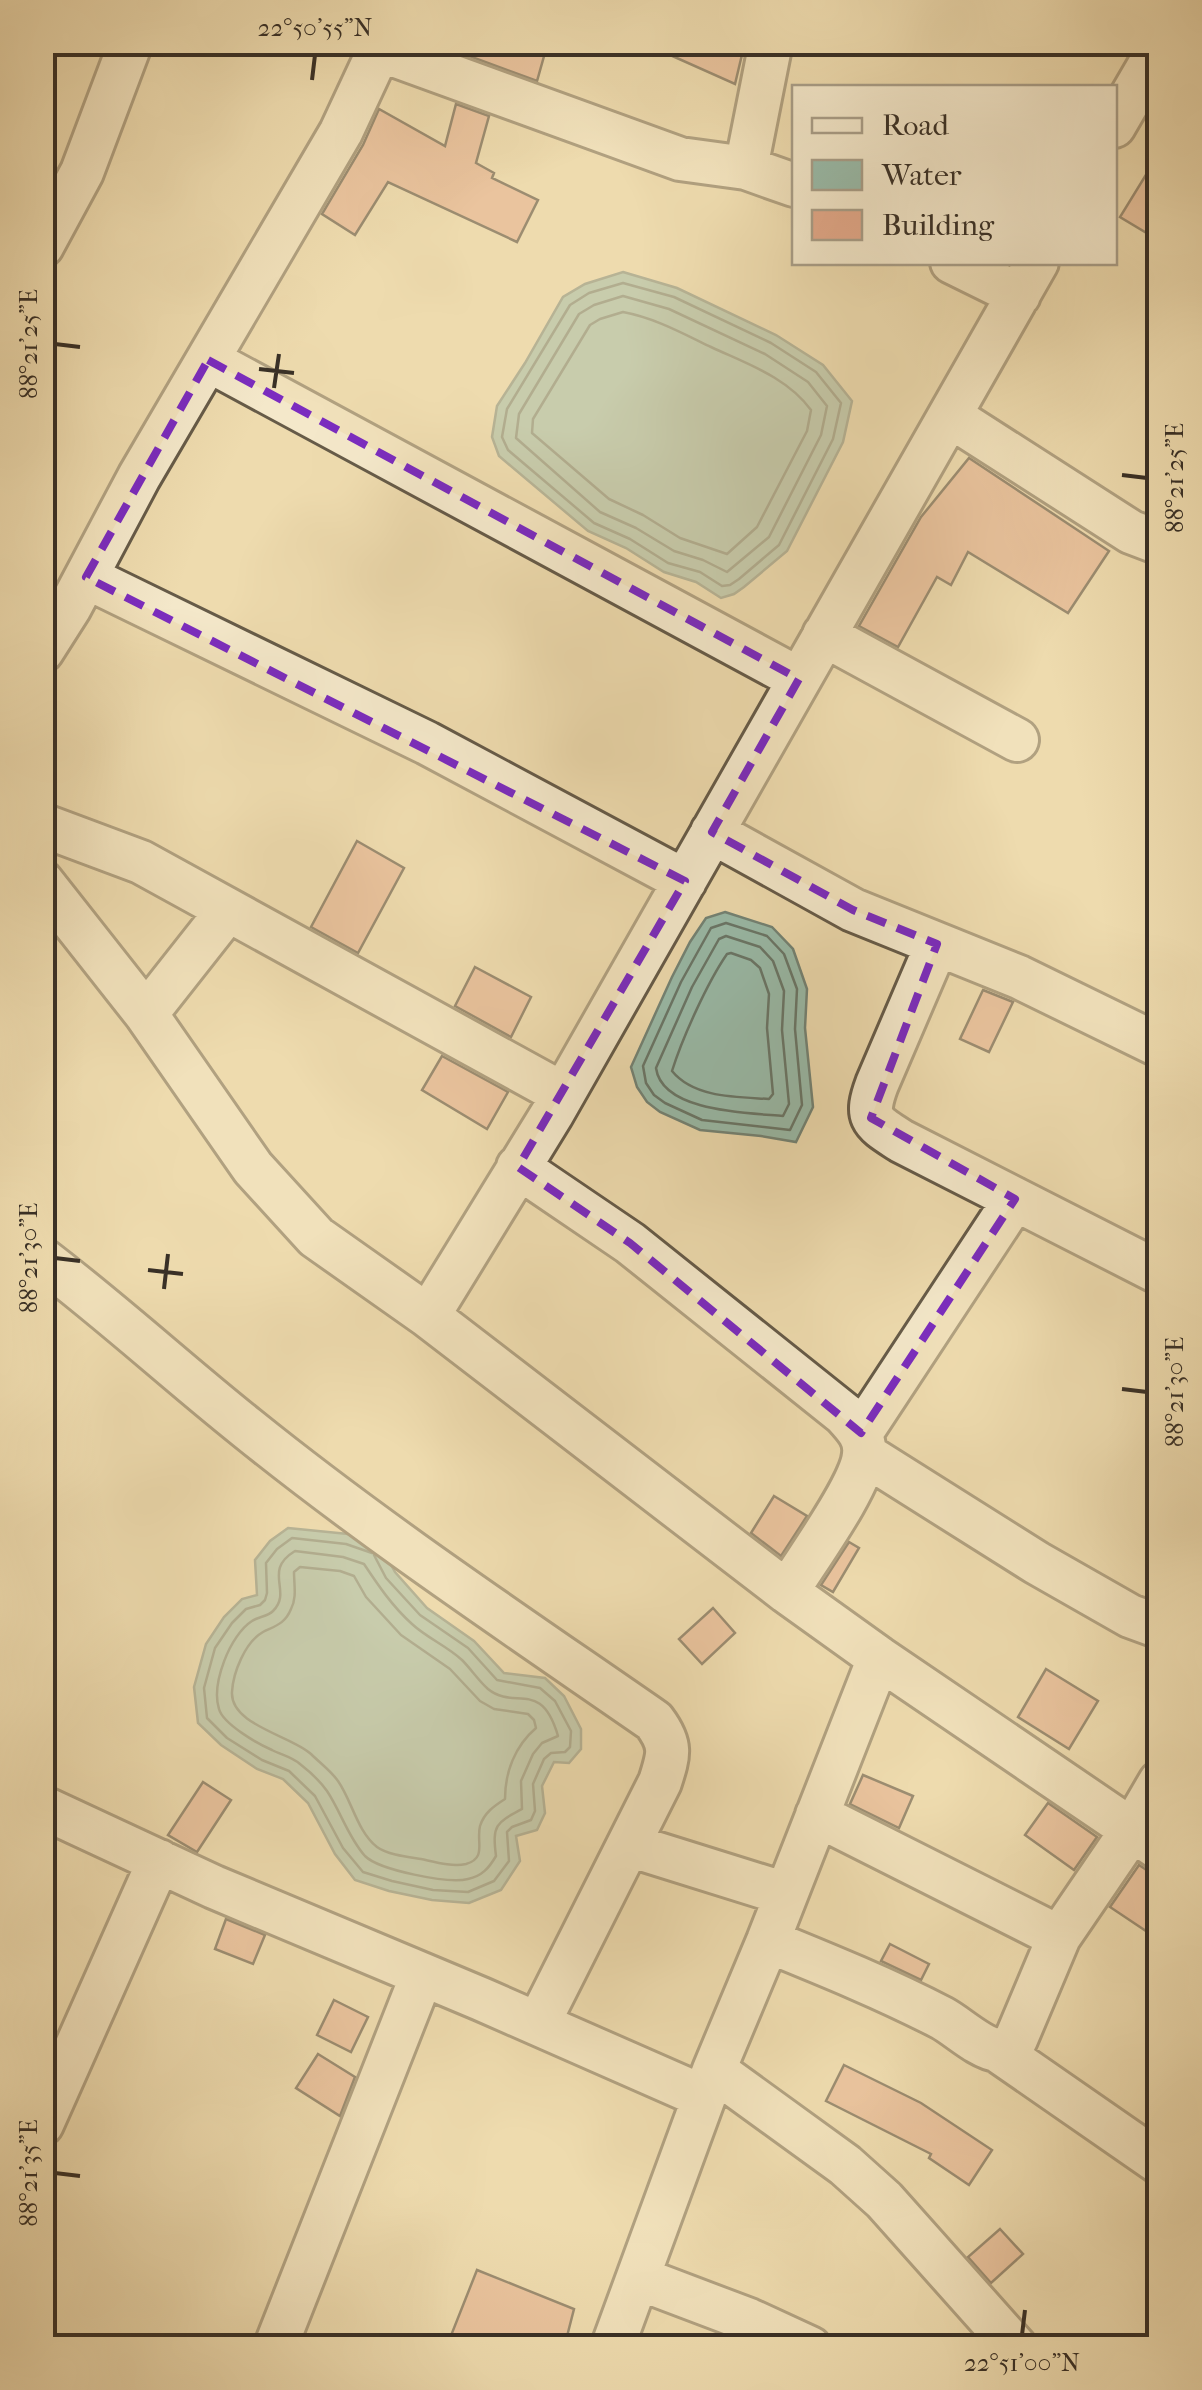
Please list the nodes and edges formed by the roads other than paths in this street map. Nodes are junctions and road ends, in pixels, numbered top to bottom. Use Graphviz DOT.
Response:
graph roads {
  1 [pos="131,42"];
  2 [pos="771,42"];
  3 [pos="382,46"];
  4 [pos="1160,47"];
  5 [pos="1117,121"];
  6 [pos="746,168"];
  7 [pos="792,184"];
  8 [pos="42,246"];
  9 [pos="965,265"];
  10 [pos="1028,279"];
  11 [pos="208,360"];
  12 [pos="950,416"];
  13 [pos="1160,542"];
  14 [pos="86,577"];
  15 [pos="824,635"];
  16 [pos="42,651"];
  17 [pos="799,679"];
  18 [pos="1017,740"];
  19 [pos="42,825"];
  20 [pos="712,832"];
  21 [pos="685,881"];
  22 [pos="42,882"];
  23 [pos="228,910"];
  24 [pos="937,944"];
  25 [pos="146,1014"];
  26 [pos="1160,1046"];
  27 [pos="564,1094"];
  28 [pos="518,1167"];
  29 [pos="1015,1199"];
  30 [pos="42,1259"];
  31 [pos="1160,1272"];
  32 [pos="428,1316"];
  33 [pos="863,1444"];
  34 [pos="787,1592"];
  35 [pos="1160,1627"];
  36 [pos="878,1658"];
  37 [pos="1160,1782"];
  38 [pos="42,1807"];
  39 [pos="818,1814"];
  40 [pos="1146,1840"];
  41 [pos="629,1845"];
  42 [pos="159,1861"];
  43 [pos="786,1894"];
  44 [pos="1059,1937"];
  45 [pos="768,1942"];
  46 [pos="422,1975"];
  47 [pos="538,2024"];
  48 [pos="997,2050"];
  49 [pos="709,2083"];
  50 [pos="42,2124"];
  51 [pos="1160,2163"];
  52 [pos="638,2278"];
  53 [pos="275,2348"];
  54 [pos="612,2348"];
  55 [pos="810,2348"];
  56 [pos="1016,2348"];
  1 -- 8 [label="street"];
  2 -- 6 [label="street"];
  3 -- 6 [label="street"];
  3 -- 11 [label="street"];
  4 -- 5 [label="street"];
  6 -- 7 [label="street"];
  9 -- 10 [label="street"];
  10 -- 12 [label="street"];
  11 -- 14 [label="street"];
  11 -- 17 [label="street"];
  12 -- 13 [label="street"];
  12 -- 15 [label="street"];
  14 -- 16 [label="street"];
  14 -- 21 [label="street"];
  15 -- 17 [label="street"];
  15 -- 18 [label="street"];
  17 -- 20 [label="street"];
  19 -- 23 [label="street"];
  20 -- 21 [label="street"];
  20 -- 24 [label="street"];
  21 -- 27 [label="street"];
  22 -- 25 [label="street"];
  23 -- 25 [label="street"];
  23 -- 27 [label="street"];
  24 -- 26 [label="street"];
  24 -- 29 [label="street"];
  25 -- 32 [label="street"];
  27 -- 28 [label="street"];
  28 -- 32 [label="street"];
  28 -- 33 [label="street"];
  29 -- 31 [label="street"];
  29 -- 33 [label="street"];
  30 -- 41 [label="street"];
  32 -- 34 [label="street"];
  33 -- 34 [label="street"];
  33 -- 35 [label="street"];
  34 -- 36 [label="street"];
  36 -- 39 [label="street"];
  36 -- 40 [label="street"];
  37 -- 40 [label="street"];
  38 -- 42 [label="street"];
  39 -- 43 [label="street"];
  39 -- 44 [label="street"];
  40 -- 44 [label="street"];
  41 -- 43 [label="street"];
  41 -- 47 [label="street"];
  42 -- 46 [label="street"];
  42 -- 50 [label="street"];
  43 -- 45 [label="street"];
  44 -- 48 [label="street"];
  45 -- 48 [label="street"];
  45 -- 49 [label="street"];
  46 -- 47 [label="street"];
  46 -- 53 [label="street"];
  47 -- 49 [label="street"];
  48 -- 51 [label="street"];
  49 -- 52 [label="street"];
  49 -- 56 [label="street"];
  52 -- 54 [label="street"];
  52 -- 55 [label="street"];
}
